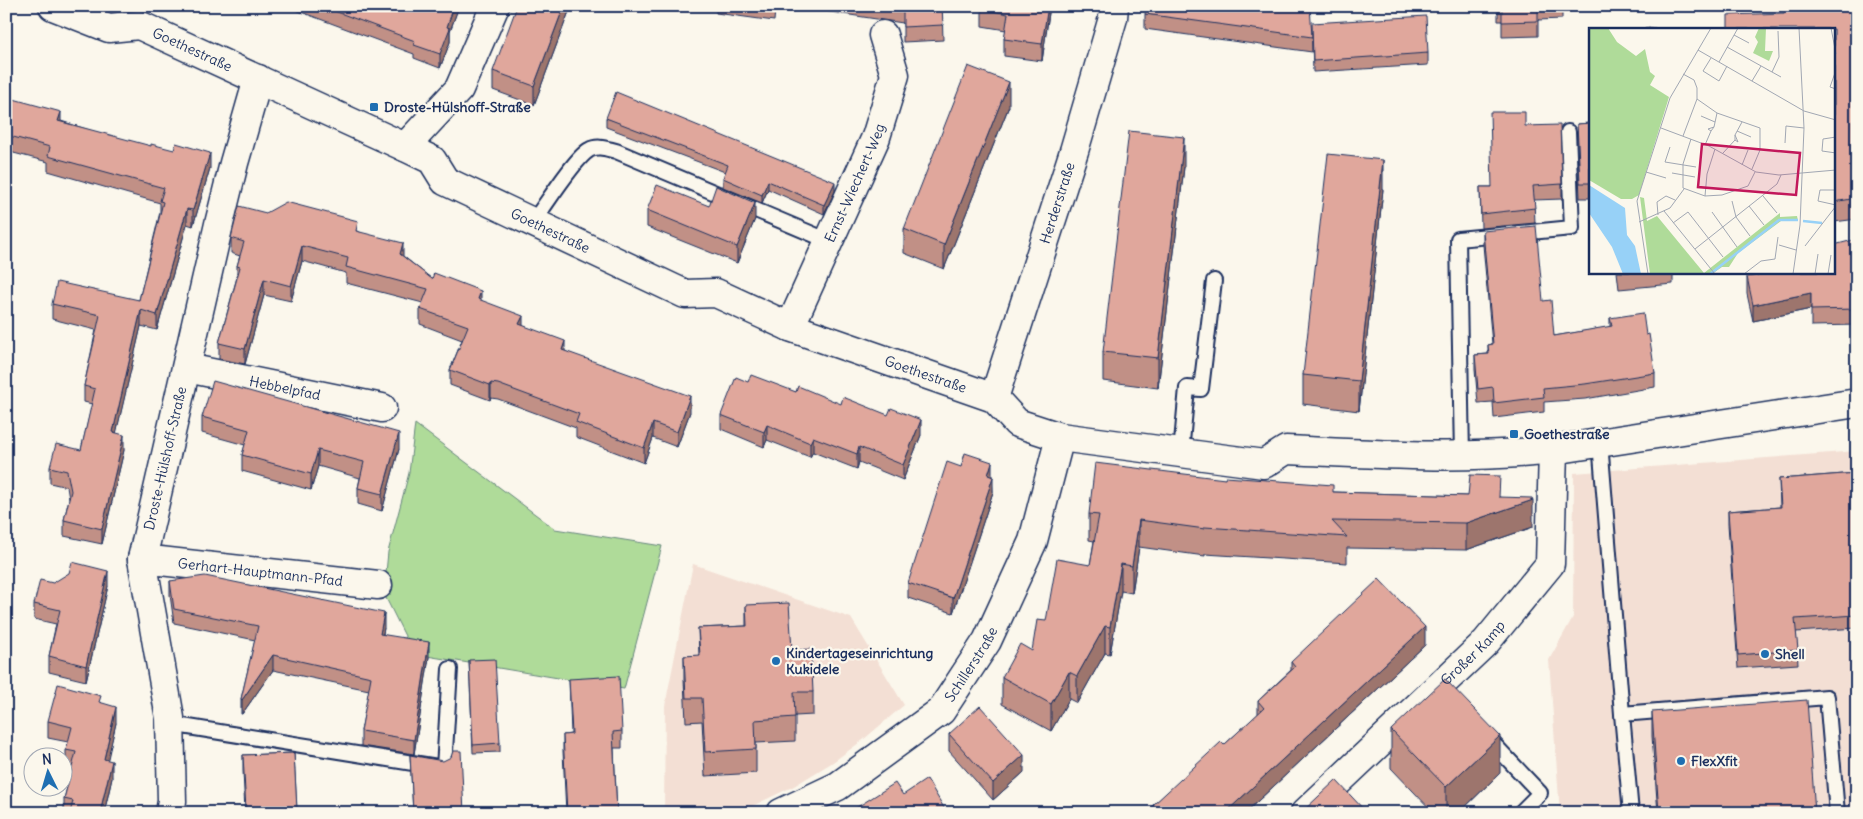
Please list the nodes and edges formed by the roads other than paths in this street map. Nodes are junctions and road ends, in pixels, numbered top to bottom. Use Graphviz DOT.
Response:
graph roads {
  1 [pos="53,6"];
  2 [pos="495,6"];
  3 [pos="1114,6"];
  4 [pos="883,35"];
  5 [pos="258,79"];
  6 [pos="1568,132"];
  7 [pos="405,147"];
  8 [pos="532,222"];
  9 [pos="829,241"];
  10 [pos="1214,281"];
  11 [pos="790,327"];
  12 [pos="187,368"];
  13 [pos="994,398"];
  14 [pos="1857,403"];
  15 [pos="382,408"];
  16 [pos="1060,437"];
  17 [pos="1600,442"];
  18 [pos="1553,450"];
  19 [pos="1181,453"];
  20 [pos="1462,456"];
  21 [pos="142,559"];
  22 [pos="378,585"];
  23 [pos="450,670"];
  24 [pos="1622,714"];
  25 [pos="170,724"];
  26 [pos="1480,729"];
  27 [pos="170,813"];
  28 [pos="781,813"];
  29 [pos="1305,813"];
  30 [pos="1520,813"];
  31 [pos="1631,813"];
  32 [pos="1837,813"];
  1 -- 5 [label="street, Goethestraße"];
  2 -- 7 [label="street"];
  3 -- 13 [label="street, Herderstraße"];
  4 -- 9 [label="street, Ernst-Wiechert-Weg"];
  5 -- 7 [label="street, Goethestraße"];
  5 -- 12 [label="street, Droste-Hülshoff-Straße"];
  6 -- 20 [label="lane"];
  7 -- 8 [label="street, Goethestraße"];
  8 -- 9 [label="lane"];
  8 -- 11 [label="street, Goethestraße"];
  9 -- 11 [label="street, Ernst-Wiechert-Weg"];
  10 -- 19 [label="lane"];
  11 -- 13 [label="street, Goethestraße"];
  12 -- 15 [label="street, Hebbelpfad"];
  12 -- 21 [label="street, Droste-Hülshoff-Straße"];
  13 -- 16 [label="street, Goethestraße"];
  14 -- 17 [label="street, Goethestraße"];
  16 -- 19 [label="street, Goethestraße"];
  16 -- 28 [label="street, Schillerstraße"];
  17 -- 18 [label="street, Goethestraße"];
  17 -- 24 [label="lane"];
  18 -- 20 [label="street, Goethestraße"];
  18 -- 29 [label="street, Großer Kamp"];
  19 -- 20 [label="street, Goethestraße"];
  21 -- 22 [label="street, Gerhart-Hauptmann-Pfad"];
  21 -- 25 [label="street, Droste-Hülshoff-Straße"];
  23 -- 25 [label="lane"];
  24 -- 31 [label="lane"];
  24 -- 32 [label="lane"];
  25 -- 27 [label="street, Droste-Hülshoff-Straße"];
  26 -- 30 [label="lane"];
}
